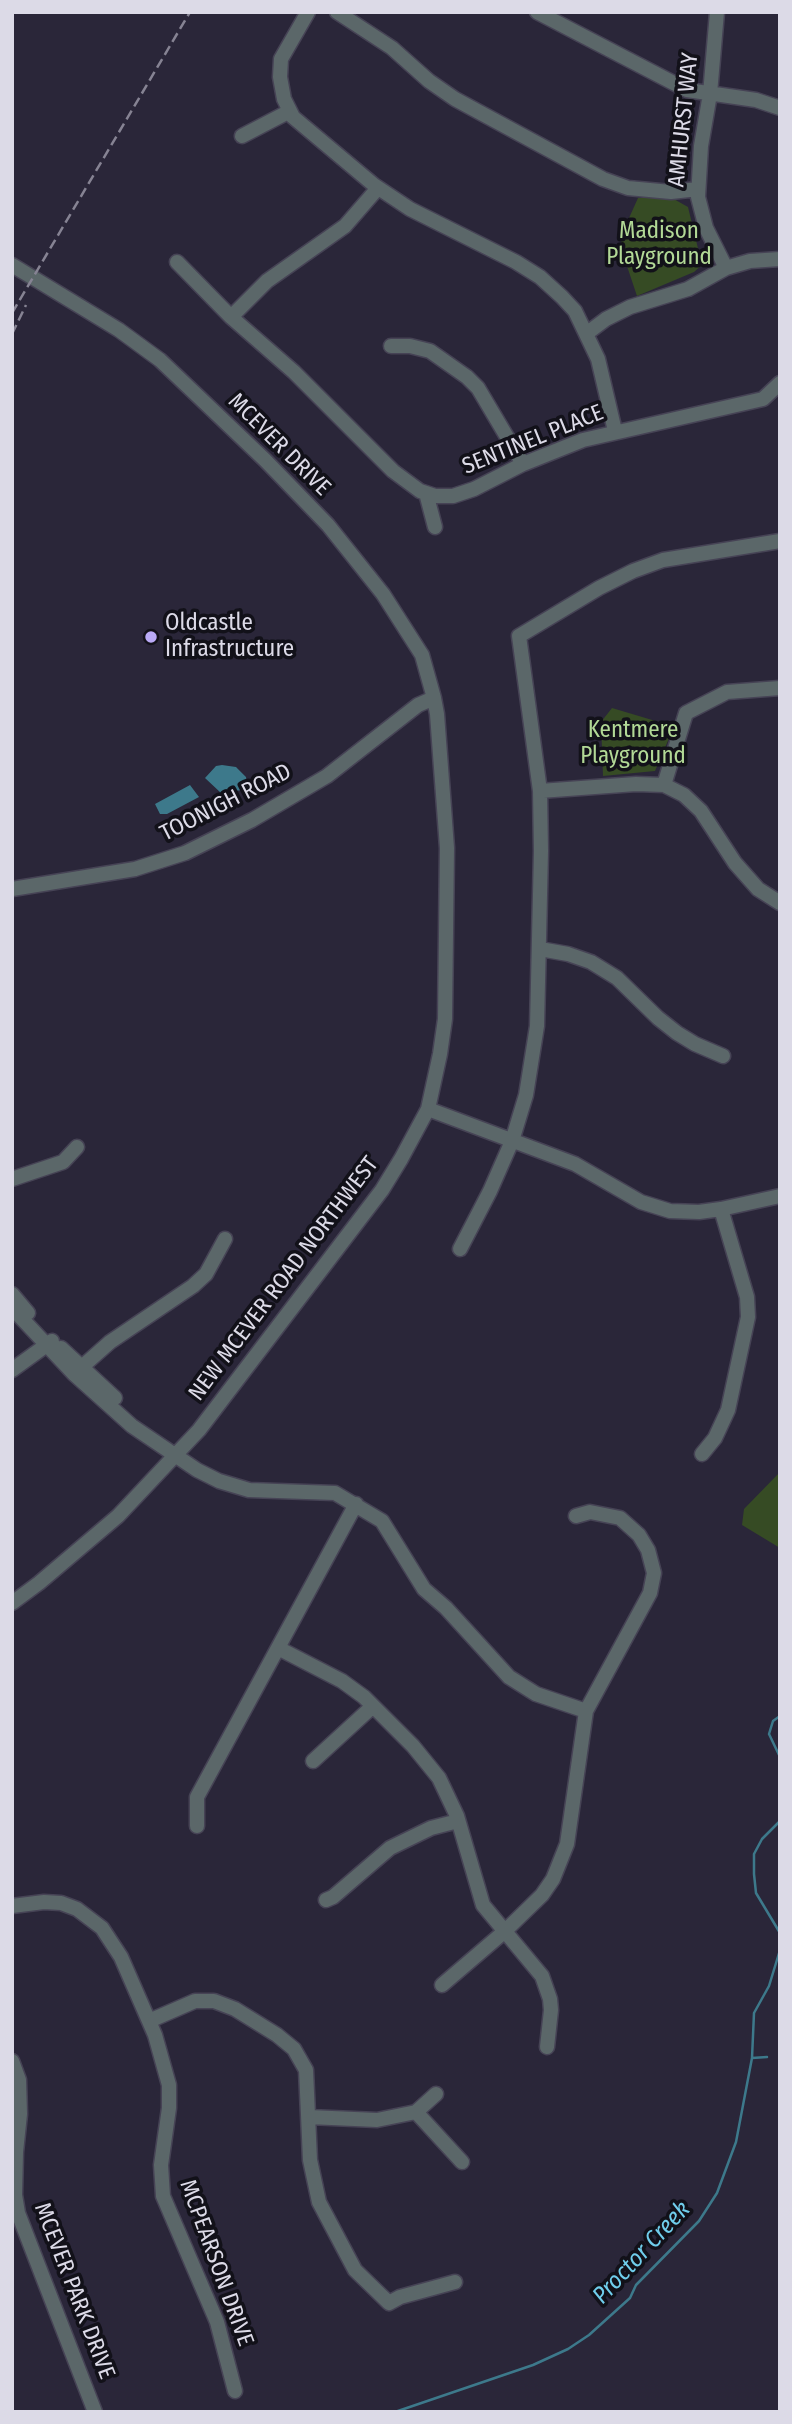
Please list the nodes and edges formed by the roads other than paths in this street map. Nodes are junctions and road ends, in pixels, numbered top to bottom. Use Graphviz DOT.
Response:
graph roads {
  1 [pos="308,12"];
  2 [pos="337,12"];
  3 [pos="537,12"];
  4 [pos="717,12"];
  5 [pos="710,94"];
  6 [pos="780,108"];
  7 [pos="290,111"];
  8 [pos="242,136"];
  9 [pos="378,188"];
  10 [pos="698,189"];
  11 [pos="780,259"];
  12 [pos="177,262"];
  13 [pos="12,265"];
  14 [pos="726,268"];
  15 [pos="231,317"];
  16 [pos="586,334"];
  17 [pos="391,346"];
  18 [pos="780,383"];
  19 [pos="615,430"];
  20 [pos="523,464"];
  21 [pos="426,493"];
  22 [pos="435,527"];
  23 [pos="780,541"];
  24 [pos="780,688"];
  25 [pos="434,698"];
  26 [pos="664,785"];
  27 [pos="540,791"];
  28 [pos="12,889"];
  29 [pos="780,903"];
  30 [pos="540,949"];
  31 [pos="723,1056"];
  32 [pos="428,1109"];
  33 [pos="512,1141"];
  34 [pos="77,1147"];
  35 [pos="12,1179"];
  36 [pos="780,1196"];
  37 [pos="721,1209"];
  38 [pos="225,1239"];
  39 [pos="460,1249"];
  40 [pos="12,1294"];
  41 [pos="12,1308"];
  42 [pos="49,1342"];
  43 [pos="12,1370"];
  44 [pos="78,1371"];
  45 [pos="175,1454"];
  46 [pos="702,1454"];
  47 [pos="356,1504"];
  48 [pos="576,1516"];
  49 [pos="12,1603"];
  50 [pos="278,1648"];
  51 [pos="373,1706"];
  52 [pos="586,1711"];
  53 [pos="313,1761"];
  54 [pos="458,1821"];
  55 [pos="197,1826"];
  56 [pos="326,1900"];
  57 [pos="12,1906"];
  58 [pos="505,1931"];
  59 [pos="442,1985"];
  60 [pos="149,2021"];
  61 [pos="547,2047"];
  62 [pos="12,2061"];
  63 [pos="436,2094"];
  64 [pos="416,2112"];
  65 [pos="309,2117"];
  66 [pos="462,2162"];
  67 [pos="455,2282"];
  68 [pos="235,2391"];
  69 [pos="95,2412"];
  1 -- 7 [label="street"];
  2 -- 10 [label="street"];
  3 -- 5 [label="street"];
  4 -- 5 [label="street, AMHURST WAY"];
  5 -- 6 [label="street"];
  5 -- 10 [label="street, AMHURST WAY"];
  7 -- 8 [label="street"];
  7 -- 9 [label="street"];
  9 -- 15 [label="street"];
  9 -- 16 [label="street"];
  10 -- 14 [label="street, AMHURST WAY"];
  11 -- 14 [label="street"];
  12 -- 15 [label="street"];
  13 -- 25 [label="street, MCEVER DRIVE"];
  14 -- 16 [label="street"];
  15 -- 21 [label="street"];
  16 -- 19 [label="street"];
  17 -- 20 [label="street"];
  18 -- 19 [label="street, SENTINEL PLACE"];
  19 -- 20 [label="street, SENTINEL PLACE"];
  20 -- 21 [label="street, SENTINEL PLACE"];
  21 -- 22 [label="street"];
  23 -- 27 [label="street"];
  24 -- 26 [label="street"];
  25 -- 28 [label="street, TOONIGH ROAD"];
  25 -- 32 [label="street, NEW MCEVER ROAD NORTHWEST"];
  26 -- 27 [label="street"];
  26 -- 29 [label="street"];
  27 -- 30 [label="street"];
  30 -- 31 [label="street"];
  30 -- 33 [label="street"];
  32 -- 33 [label="street"];
  32 -- 45 [label="street, NEW MCEVER ROAD NORTHWEST"];
  33 -- 37 [label="street"];
  33 -- 39 [label="street"];
  34 -- 35 [label="street"];
  36 -- 37 [label="street"];
  37 -- 46 [label="street"];
  38 -- 44 [label="street"];
  40 -- 42 [label="street"];
  41 -- 42 [label="street"];
  42 -- 43 [label="street"];
  42 -- 44 [label="street"];
  44 -- 45 [label="street"];
  45 -- 47 [label="street"];
  45 -- 49 [label="street, NEW MCEVER ROAD NORTHWEST"];
  47 -- 50 [label="street"];
  47 -- 52 [label="street"];
  48 -- 52 [label="street"];
  50 -- 51 [label="street"];
  50 -- 55 [label="street"];
  51 -- 53 [label="street"];
  51 -- 54 [label="street"];
  52 -- 58 [label="street"];
  54 -- 56 [label="street"];
  54 -- 58 [label="street"];
  57 -- 60 [label="street, MCPEARSON DRIVE"];
  58 -- 59 [label="street"];
  58 -- 61 [label="street"];
  60 -- 65 [label="street"];
  60 -- 68 [label="street, MCPEARSON DRIVE"];
  62 -- 69 [label="street, MCEVER PARK DRIVE"];
  63 -- 64 [label="street"];
  64 -- 65 [label="street"];
  64 -- 66 [label="street"];
  65 -- 67 [label="street"];
}
